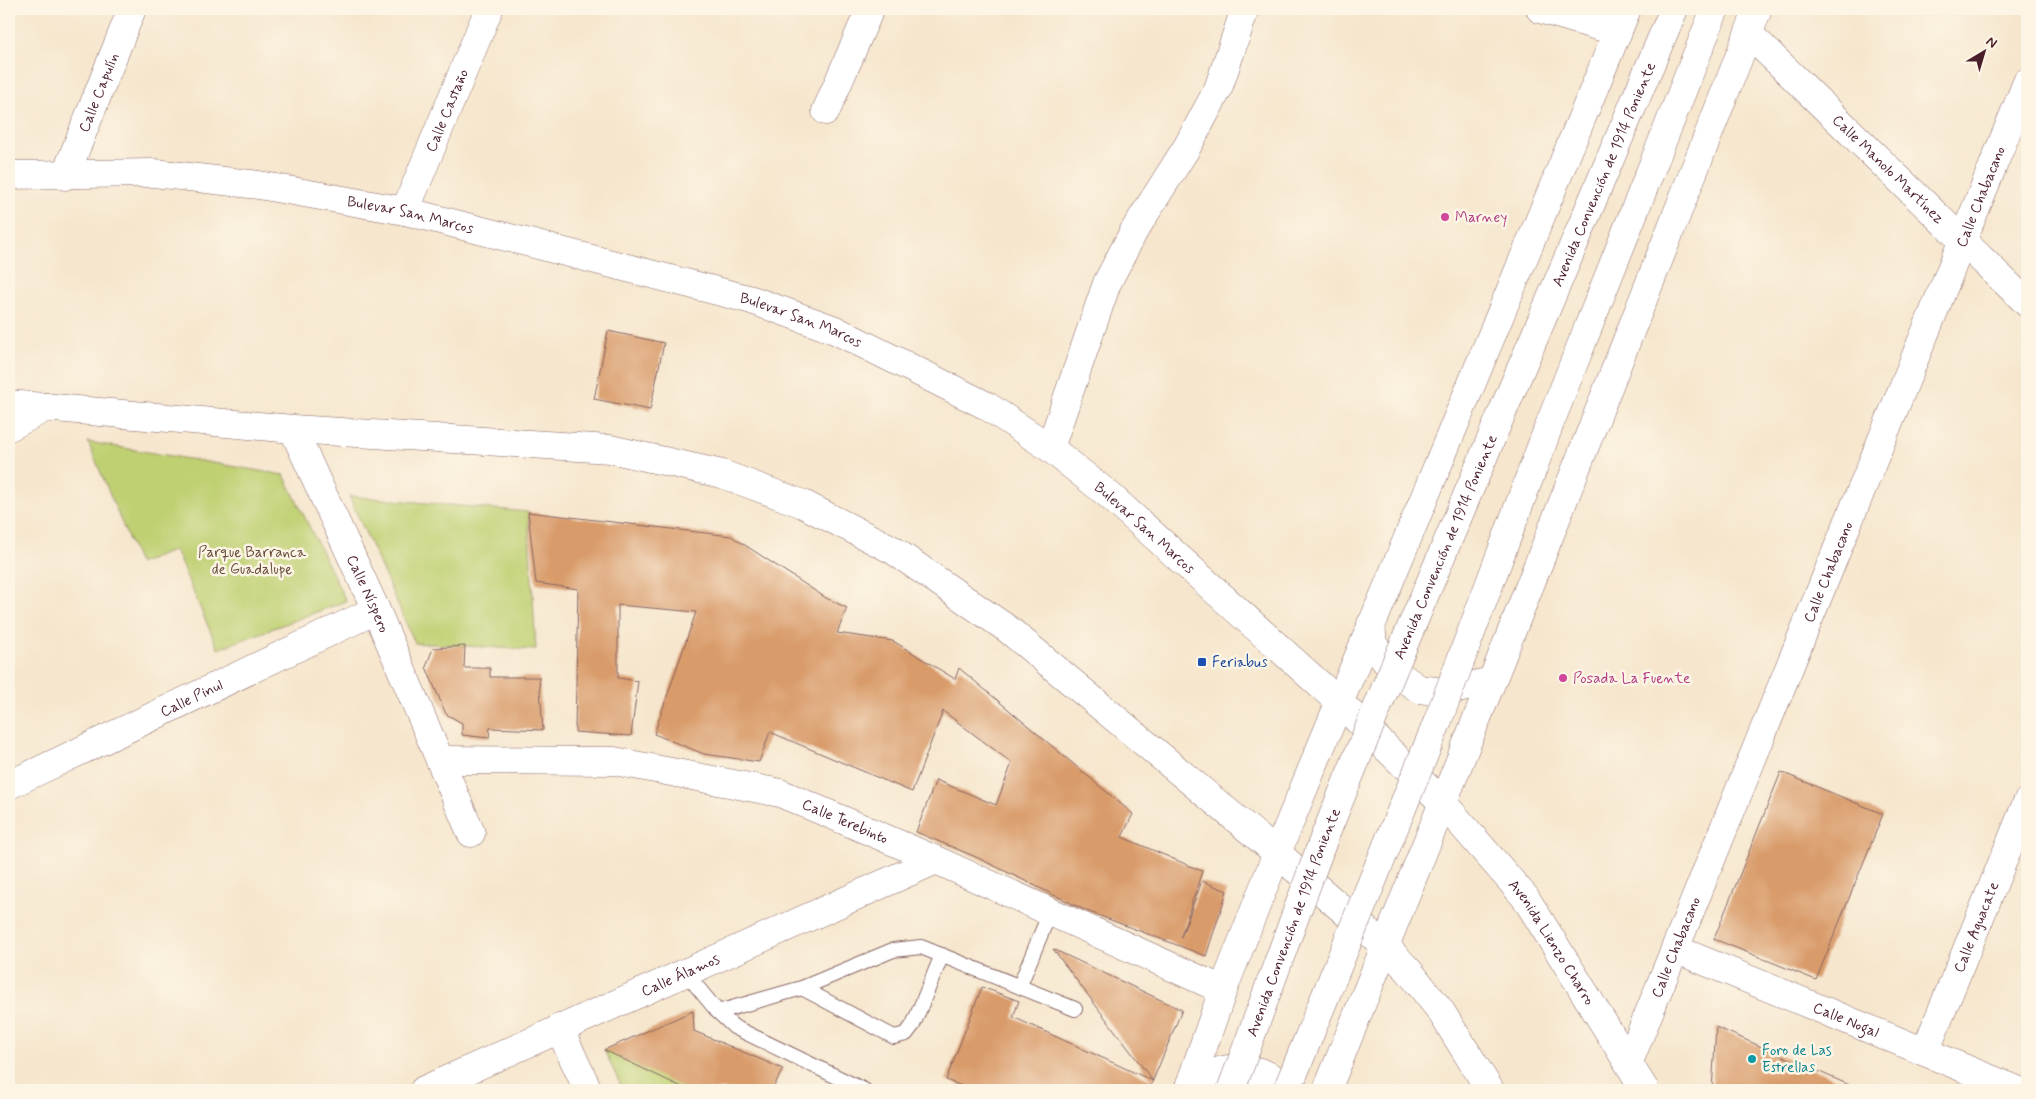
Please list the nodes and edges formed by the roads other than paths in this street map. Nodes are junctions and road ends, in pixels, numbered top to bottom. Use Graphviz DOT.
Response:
graph roads {
  1 [pos="132,9"];
  2 [pos="489,9"];
  3 [pos="870,9"];
  4 [pos="1245,9"];
  5 [pos="1540,9"];
  6 [pos="1674,9"];
  7 [pos="1715,9"];
  8 [pos="1758,9"];
  9 [pos="1622,20"];
  10 [pos="1749,34"];
  11 [pos="2027,82"];
  12 [pos="826,111"];
  13 [pos="9,175"];
  14 [pos="65,176"];
  15 [pos="405,211"];
  16 [pos="1963,239"];
  17 [pos="2027,303"];
  18 [pos="9,404"];
  19 [pos="47,407"];
  20 [pos="9,427"];
  21 [pos="293,429"];
  22 [pos="1050,448"];
  23 [pos="376,610"];
  24 [pos="1371,624"];
  25 [pos="1492,681"];
  26 [pos="1338,702"];
  27 [pos="440,760"];
  28 [pos="9,785"];
  29 [pos="2027,802"];
  30 [pos="1443,803"];
  31 [pos="471,834"];
  32 [pos="1277,853"];
  33 [pos="936,860"];
  34 [pos="1050,912"];
  35 [pos="1386,947"];
  36 [pos="1675,949"];
  37 [pos="942,955"];
  38 [pos="685,972"];
  39 [pos="1020,985"];
  40 [pos="802,988"];
  41 [pos="1223,990"];
  42 [pos="1075,1009"];
  43 [pos="718,1012"];
  44 [pos="559,1028"];
  45 [pos="1925,1052"];
  46 [pos="1629,1062"];
  47 [pos="1189,1087"];
  48 [pos="424,1090"];
  49 [pos="588,1090"];
  50 [pos="864,1090"];
  51 [pos="1231,1090"];
  52 [pos="1288,1090"];
  53 [pos="1327,1090"];
  54 [pos="1490,1090"];
  55 [pos="1645,1090"];
  56 [pos="2017,1090"];
  1 -- 14 [label="street, Calle Capulín"];
  2 -- 15 [label="street, Calle Castaño"];
  3 -- 12 [label="street"];
  4 -- 22 [label="street"];
  5 -- 9 [label="street"];
  6 -- 51 [label="street, Avenida Convención de 1914 Poniente, bridge"];
  7 -- 52 [label="street, bridge"];
  8 -- 10 [label="street"];
  9 -- 24 [label="street"];
  10 -- 16 [label="street, Calle Manolo Martínez"];
  10 -- 25 [label="street"];
  11 -- 16 [label="street, Calle Chabacano"];
  13 -- 14 [label="street, Bulevar San Marcos"];
  14 -- 15 [label="street, Bulevar San Marcos"];
  15 -- 22 [label="street, Bulevar San Marcos"];
  16 -- 17 [label="street, Calle Manolo Martínez"];
  16 -- 36 [label="street, Calle Chabacano"];
  18 -- 19 [label="street"];
  19 -- 20 [label="street"];
  19 -- 21 [label="street"];
  21 -- 23 [label="street, Calle Níspero"];
  21 -- 32 [label="street"];
  22 -- 26 [label="street, Bulevar San Marcos"];
  23 -- 27 [label="street, Calle Níspero"];
  23 -- 28 [label="street, Calle Pinul"];
  24 -- 25 [label="street"];
  24 -- 26 [label="street"];
  25 -- 30 [label="street"];
  26 -- 30 [label="street, Bulevar San Marcos"];
  26 -- 32 [label="street"];
  27 -- 31 [label="street, Calle Níspero"];
  27 -- 33 [label="street, Calle Terebinto"];
  29 -- 45 [label="street, Calle Aguacate"];
  30 -- 35 [label="street"];
  30 -- 46 [label="street, Avenida Lienzo Charro"];
  32 -- 35 [label="street"];
  32 -- 41 [label="street"];
  33 -- 34 [label="street, Calle Terebinto"];
  33 -- 38 [label="street, Calle Álamos"];
  34 -- 39 [label="lane"];
  34 -- 41 [label="street, Calle Terebinto"];
  35 -- 53 [label="street"];
  35 -- 54 [label="street"];
  36 -- 45 [label="street, Calle Nogal"];
  36 -- 46 [label="street, Calle Chabacano"];
  37 -- 39 [label="lane"];
  37 -- 40 [label="lane"];
  37 -- 40 [label="lane"];
  38 -- 43 [label="lane"];
  38 -- 44 [label="street, Calle Álamos"];
  39 -- 42 [label="lane"];
  40 -- 43 [label="lane"];
  41 -- 47 [label="street"];
  43 -- 50 [label="lane"];
  44 -- 48 [label="street, Calle Álamos"];
  44 -- 49 [label="street"];
  45 -- 56 [label="street, Calle Nogal"];
  46 -- 55 [label="street, Avenida Lienzo Charro"];
  47 -- 52 [label="street"];
}
